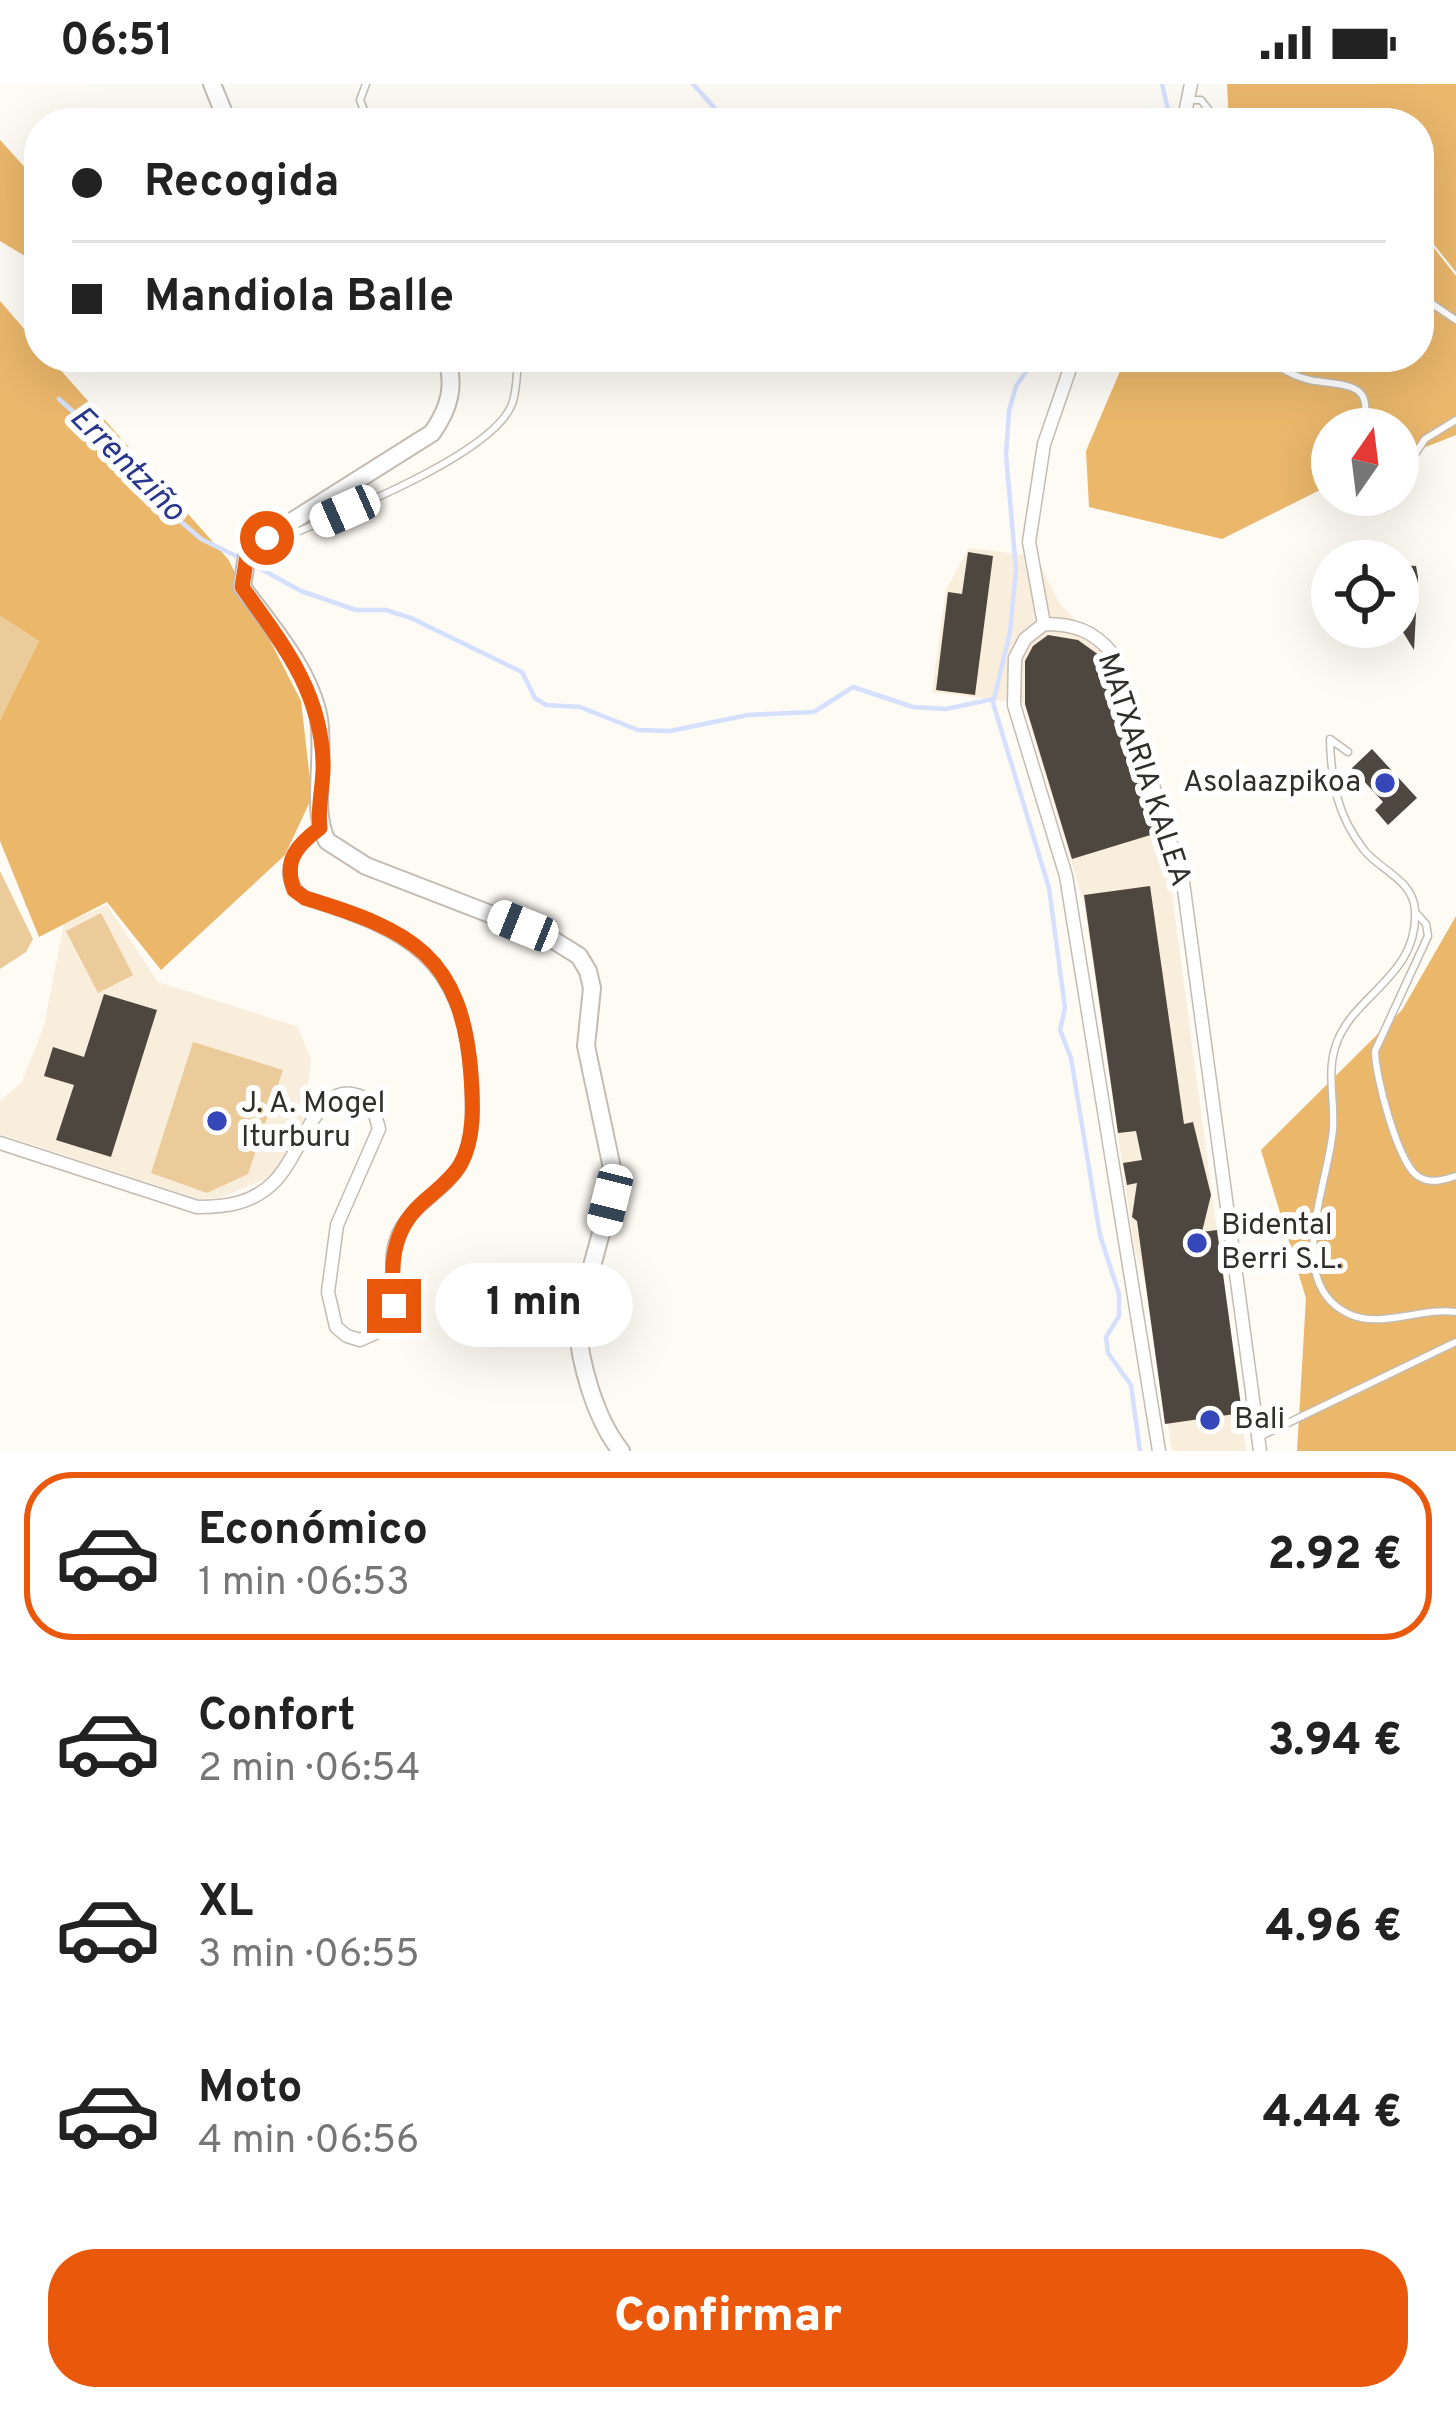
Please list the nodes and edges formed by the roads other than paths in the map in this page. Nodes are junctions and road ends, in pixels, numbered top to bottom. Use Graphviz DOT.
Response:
graph roads {
  1 [pos="1191,84"];
  2 [pos="1188,100"];
  3 [pos="1186,108"];
  4 [pos="1207,108"];
  5 [pos="452,372"];
  6 [pos="516,372"];
  7 [pos="1069,372"];
  8 [pos="1285,372"];
  9 [pos="1367,408"];
  10 [pos="1456,420"];
  11 [pos="1419,448"];
  12 [pos="267,538"];
  13 [pos="1044,624"];
  14 [pos="1348,752"];
  15 [pos="320,828"];
  16 [pos="1415,913"];
  17 [pos="0,1143"];
  18 [pos="1456,1176"];
  19 [pos="1456,1312"];
  20 [pos="1456,1342"];
  21 [pos="1259,1444"];
  22 [pos="621,1451"];
  23 [pos="1159,1451"];
  1 -- 2 [label="street"];
  2 -- 3 [label="street"];
  2 -- 4 [label="lane"];
  5 -- 12 [label="street"];
  6 -- 12 [label="lane"];
  7 -- 13 [label="street"];
  8 -- 9 [label="lane"];
  10 -- 11 [label="lane"];
  12 -- 15 [label="street"];
  13 -- 21 [label="street, MATXARIA KALEA"];
  13 -- 23 [label="street"];
  14 -- 16 [label="lane"];
  15 -- 17 [label="street"];
  15 -- 22 [label="street"];
  16 -- 18 [label="lane"];
  16 -- 19 [label="lane"];
  20 -- 21 [label="lane"];
}
